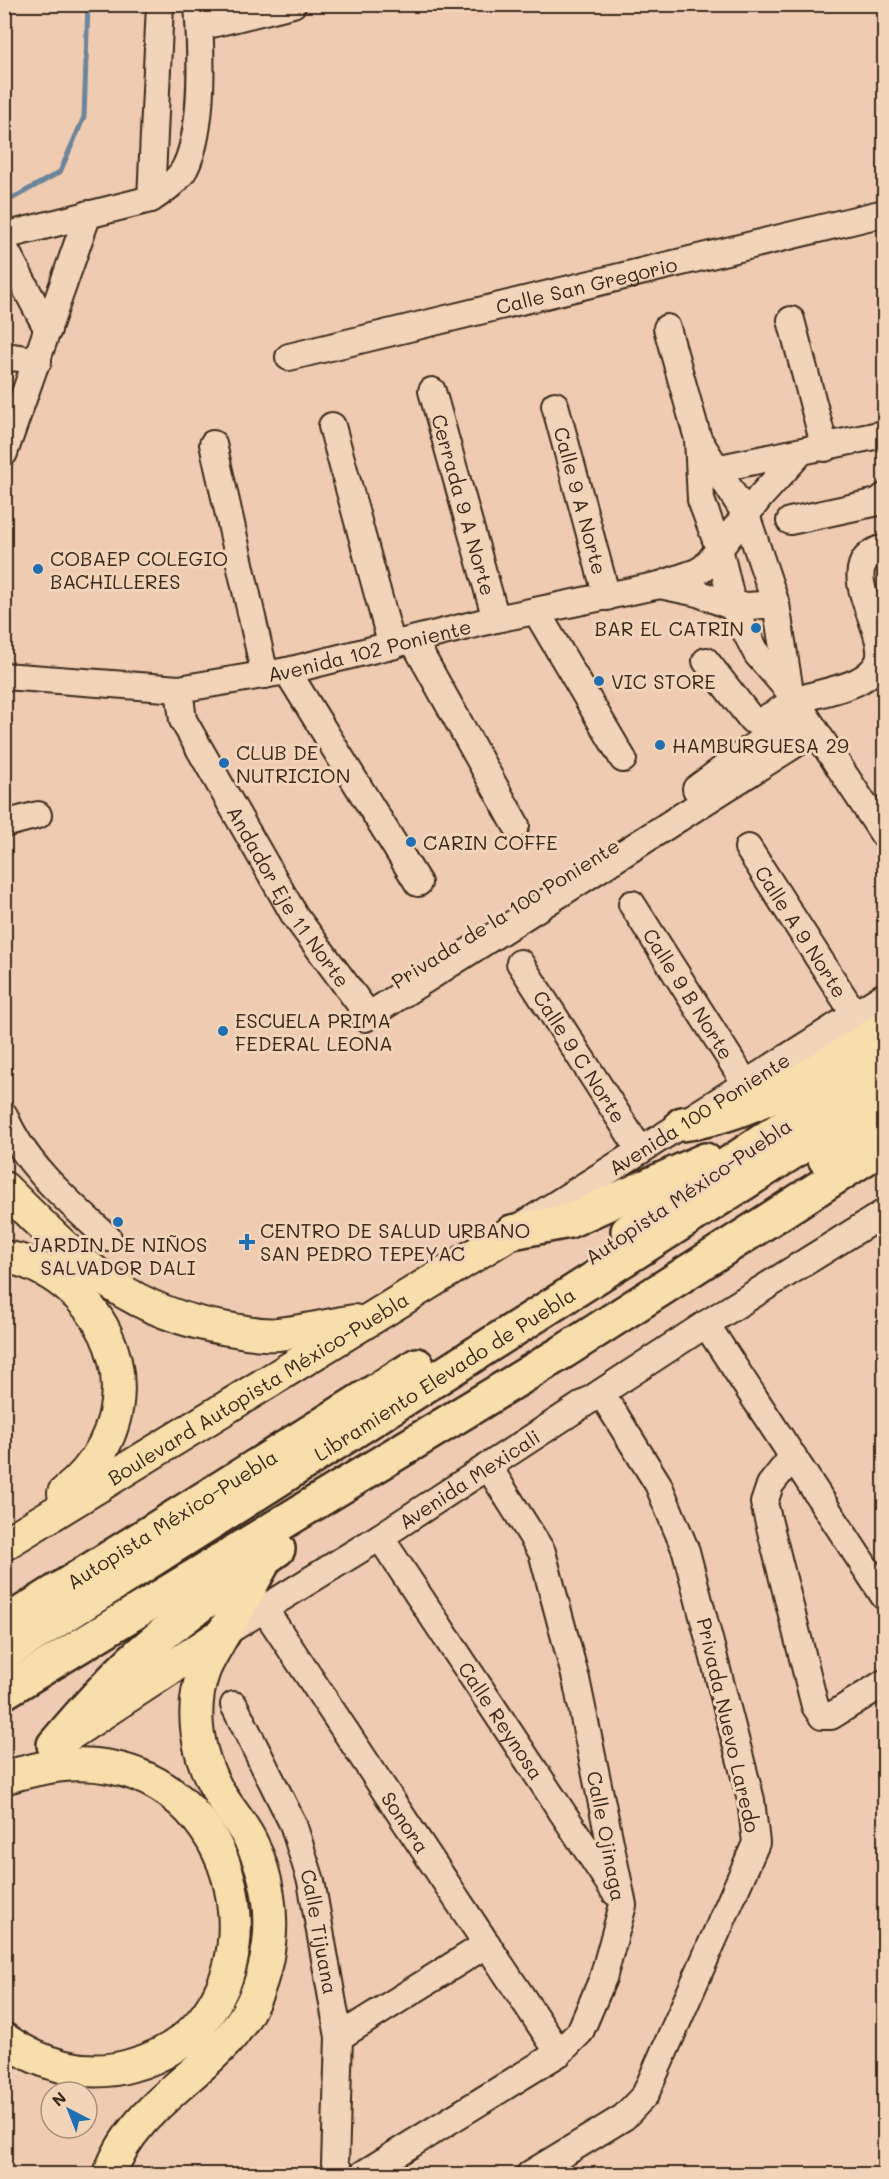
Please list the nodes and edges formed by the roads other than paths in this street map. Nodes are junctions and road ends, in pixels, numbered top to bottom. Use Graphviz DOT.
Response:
graph roads {
  1 [pos="160,4"];
  2 [pos="293,4"];
  3 [pos="199,16"];
  4 [pos="152,199"];
  5 [pos="885,213"];
  6 [pos="88,214"];
  7 [pos="4,236"];
  8 [pos="4,247"];
  9 [pos="791,320"];
  10 [pos="667,328"];
  11 [pos="48,330"];
  12 [pos="289,357"];
  13 [pos="4,360"];
  14 [pos="38,361"];
  15 [pos="432,391"];
  16 [pos="555,405"];
  17 [pos="332,426"];
  18 [pos="885,434"];
  19 [pos="213,444"];
  20 [pos="825,447"];
  21 [pos="4,453"];
  22 [pos="800,453"];
  23 [pos="707,470"];
  24 [pos="885,497"];
  25 [pos="746,515"];
  26 [pos="790,521"];
  27 [pos="718,548"];
  28 [pos="885,548"];
  29 [pos="660,585"];
  30 [pos="607,597"];
  31 [pos="776,604"];
  32 [pos="733,607"];
  33 [pos="536,611"];
  34 [pos="496,619"];
  35 [pos="403,644"];
  36 [pos="706,661"];
  37 [pos="276,673"];
  38 [pos="4,676"];
  39 [pos="179,689"];
  40 [pos="801,711"];
  41 [pos="622,759"];
  42 [pos="38,815"];
  43 [pos="4,824"];
  44 [pos="516,825"];
  45 [pos="885,835"];
  46 [pos="748,848"];
  47 [pos="418,883"];
  48 [pos="632,904"];
  49 [pos="520,963"];
  50 [pos="885,996"];
  51 [pos="360,1004"];
  52 [pos="855,1015"];
  53 [pos="885,1029"];
  54 [pos="885,1066"];
  55 [pos="746,1084"];
  56 [pos="885,1094"];
  57 [pos="4,1115"];
  58 [pos="885,1122"];
  59 [pos="789,1123"];
  60 [pos="682,1124"];
  61 [pos="885,1147"];
  62 [pos="640,1150"];
  63 [pos="885,1164"];
  64 [pos="4,1188"];
  65 [pos="885,1213"];
  66 [pos="512,1232"];
  67 [pos="108,1238"];
  68 [pos="4,1257"];
  69 [pos="652,1295"];
  70 [pos="370,1318"];
  71 [pos="706,1324"];
  72 [pos="563,1352"];
  73 [pos="602,1394"];
  74 [pos="794,1456"];
  75 [pos="488,1466"];
  76 [pos="380,1537"];
  77 [pos="4,1542"];
  78 [pos="266,1558"];
  79 [pos="885,1596"];
  80 [pos="254,1604"];
  81 [pos="4,1624"];
  82 [pos="223,1634"];
  83 [pos="4,1654"];
  84 [pos="4,1678"];
  85 [pos="885,1683"];
  86 [pos="4,1692"];
  87 [pos="234,1705"];
  88 [pos="54,1745"];
  89 [pos="6,1778"];
  90 [pos="623,1905"];
  91 [pos="487,1944"];
  92 [pos="339,2037"];
  93 [pos="4,2039"];
  94 [pos="559,2053"];
  95 [pos="110,2175"];
  96 [pos="341,2175"];
  97 [pos="363,2175"];
  98 [pos="530,2175"];
  1 -- 4 [label="street"];
  2 -- 3 [label="street"];
  3 -- 4 [label="street"];
  4 -- 6 [label="street"];
  5 -- 12 [label="street, Calle San Gregorio"];
  6 -- 7 [label="street"];
  6 -- 11 [label="street"];
  8 -- 11 [label="street"];
  9 -- 20 [label="street"];
  10 -- 23 [label="street"];
  11 -- 14 [label="street"];
  13 -- 14 [label="street"];
  14 -- 21 [label="street"];
  15 -- 34 [label="street, Cerrada 9 A Norte"];
  16 -- 30 [label="street, Calle 9 A Norte"];
  17 -- 35 [label="street"];
  18 -- 20 [label="street"];
  19 -- 37 [label="street"];
  20 -- 22 [label="street"];
  22 -- 23 [label="street"];
  22 -- 25 [label="street, Avenida 102 Poniente"];
  23 -- 25 [label="street"];
  23 -- 27 [label="street"];
  24 -- 26 [label="street"];
  25 -- 27 [label="street, Avenida 102 Poniente"];
  25 -- 31 [label="street"];
  27 -- 29 [label="street, Avenida 102 Poniente"];
  27 -- 32 [label="street"];
  28 -- 40 [label="street"];
  29 -- 30 [label="street, Avenida 102 Poniente"];
  29 -- 32 [label="street"];
  30 -- 33 [label="street, Avenida 102 Poniente"];
  31 -- 32 [label="street"];
  31 -- 40 [label="street"];
  32 -- 40 [label="street"];
  33 -- 34 [label="street, Avenida 102 Poniente"];
  33 -- 41 [label="street"];
  34 -- 35 [label="street, Avenida 102 Poniente"];
  35 -- 37 [label="street, Avenida 102 Poniente"];
  35 -- 44 [label="street"];
  36 -- 40 [label="street"];
  37 -- 39 [label="street, Avenida 102 Poniente"];
  37 -- 47 [label="street"];
  38 -- 39 [label="street, Avenida 102 Poniente"];
  39 -- 51 [label="street, Andador Eje 11 Norte"];
  40 -- 45 [label="street"];
  40 -- 51 [label="street, Privada de la 100 Poniente"];
  42 -- 43 [label="street"];
  46 -- 52 [label="street, Calle A 9 Norte"];
  48 -- 55 [label="street, Calle 9 B Norte"];
  49 -- 62 [label="street, Calle 9 C Norte"];
  50 -- 52 [label="street, Avenida 100 Poniente"];
  52 -- 55 [label="street, Avenida 100 Poniente"];
  53 -- 60 [label="highway"];
  54 -- 59 [label="highway, Autopista México-Puebla"];
  55 -- 60 [label="street, Avenida 100 Poniente"];
  56 -- 83 [label="highway, Libramiento Elevado de Puebla"];
  57 -- 67 [label="street"];
  58 -- 84 [label="highway, Libramiento Elevado de Puebla"];
  59 -- 66 [label="highway"];
  59 -- 81 [label="highway, Autopista México-Puebla"];
  60 -- 62 [label="street, Avenida 100 Poniente"];
  61 -- 69 [label="highway"];
  62 -- 66 [label="street, Avenida 100 Poniente"];
  63 -- 69 [label="highway"];
  64 -- 70 [label="main road"];
  65 -- 71 [label="street, Avenida Mexicali"];
  66 -- 70 [label="main road, Boulevard Autopista México-Puebla"];
  68 -- 77 [label="main road"];
  69 -- 72 [label="highway"];
  70 -- 77 [label="main road, Boulevard Autopista México-Puebla"];
  71 -- 73 [label="street, Avenida Mexicali"];
  71 -- 74 [label="street"];
  72 -- 78 [label="highway"];
  72 -- 86 [label="highway"];
  73 -- 75 [label="street, Avenida Mexicali"];
  73 -- 98 [label="street, Privada Nuevo Laredo"];
  74 -- 79 [label="street"];
  74 -- 85 [label="street"];
  75 -- 76 [label="street, Avenida Mexicali"];
  75 -- 90 [label="street, Calle Ojinaga"];
  76 -- 80 [label="street, Avenida Mexicali"];
  76 -- 90 [label="street, Calle Reynosa"];
  78 -- 80 [label="highway"];
  78 -- 88 [label="highway"];
  80 -- 82 [label="highway"];
  80 -- 91 [label="street, Sonora"];
  82 -- 88 [label="main road"];
  82 -- 95 [label="main road"];
  87 -- 92 [label="street, Calle Tijuana"];
  88 -- 89 [label="main road"];
  89 -- 93 [label="main road"];
  90 -- 94 [label="street, Calle Ojinaga"];
  91 -- 92 [label="street"];
  91 -- 94 [label="street, Sonora"];
  92 -- 96 [label="street, Calle Tijuana"];
  94 -- 97 [label="street, Calle Ojinaga"];
}
